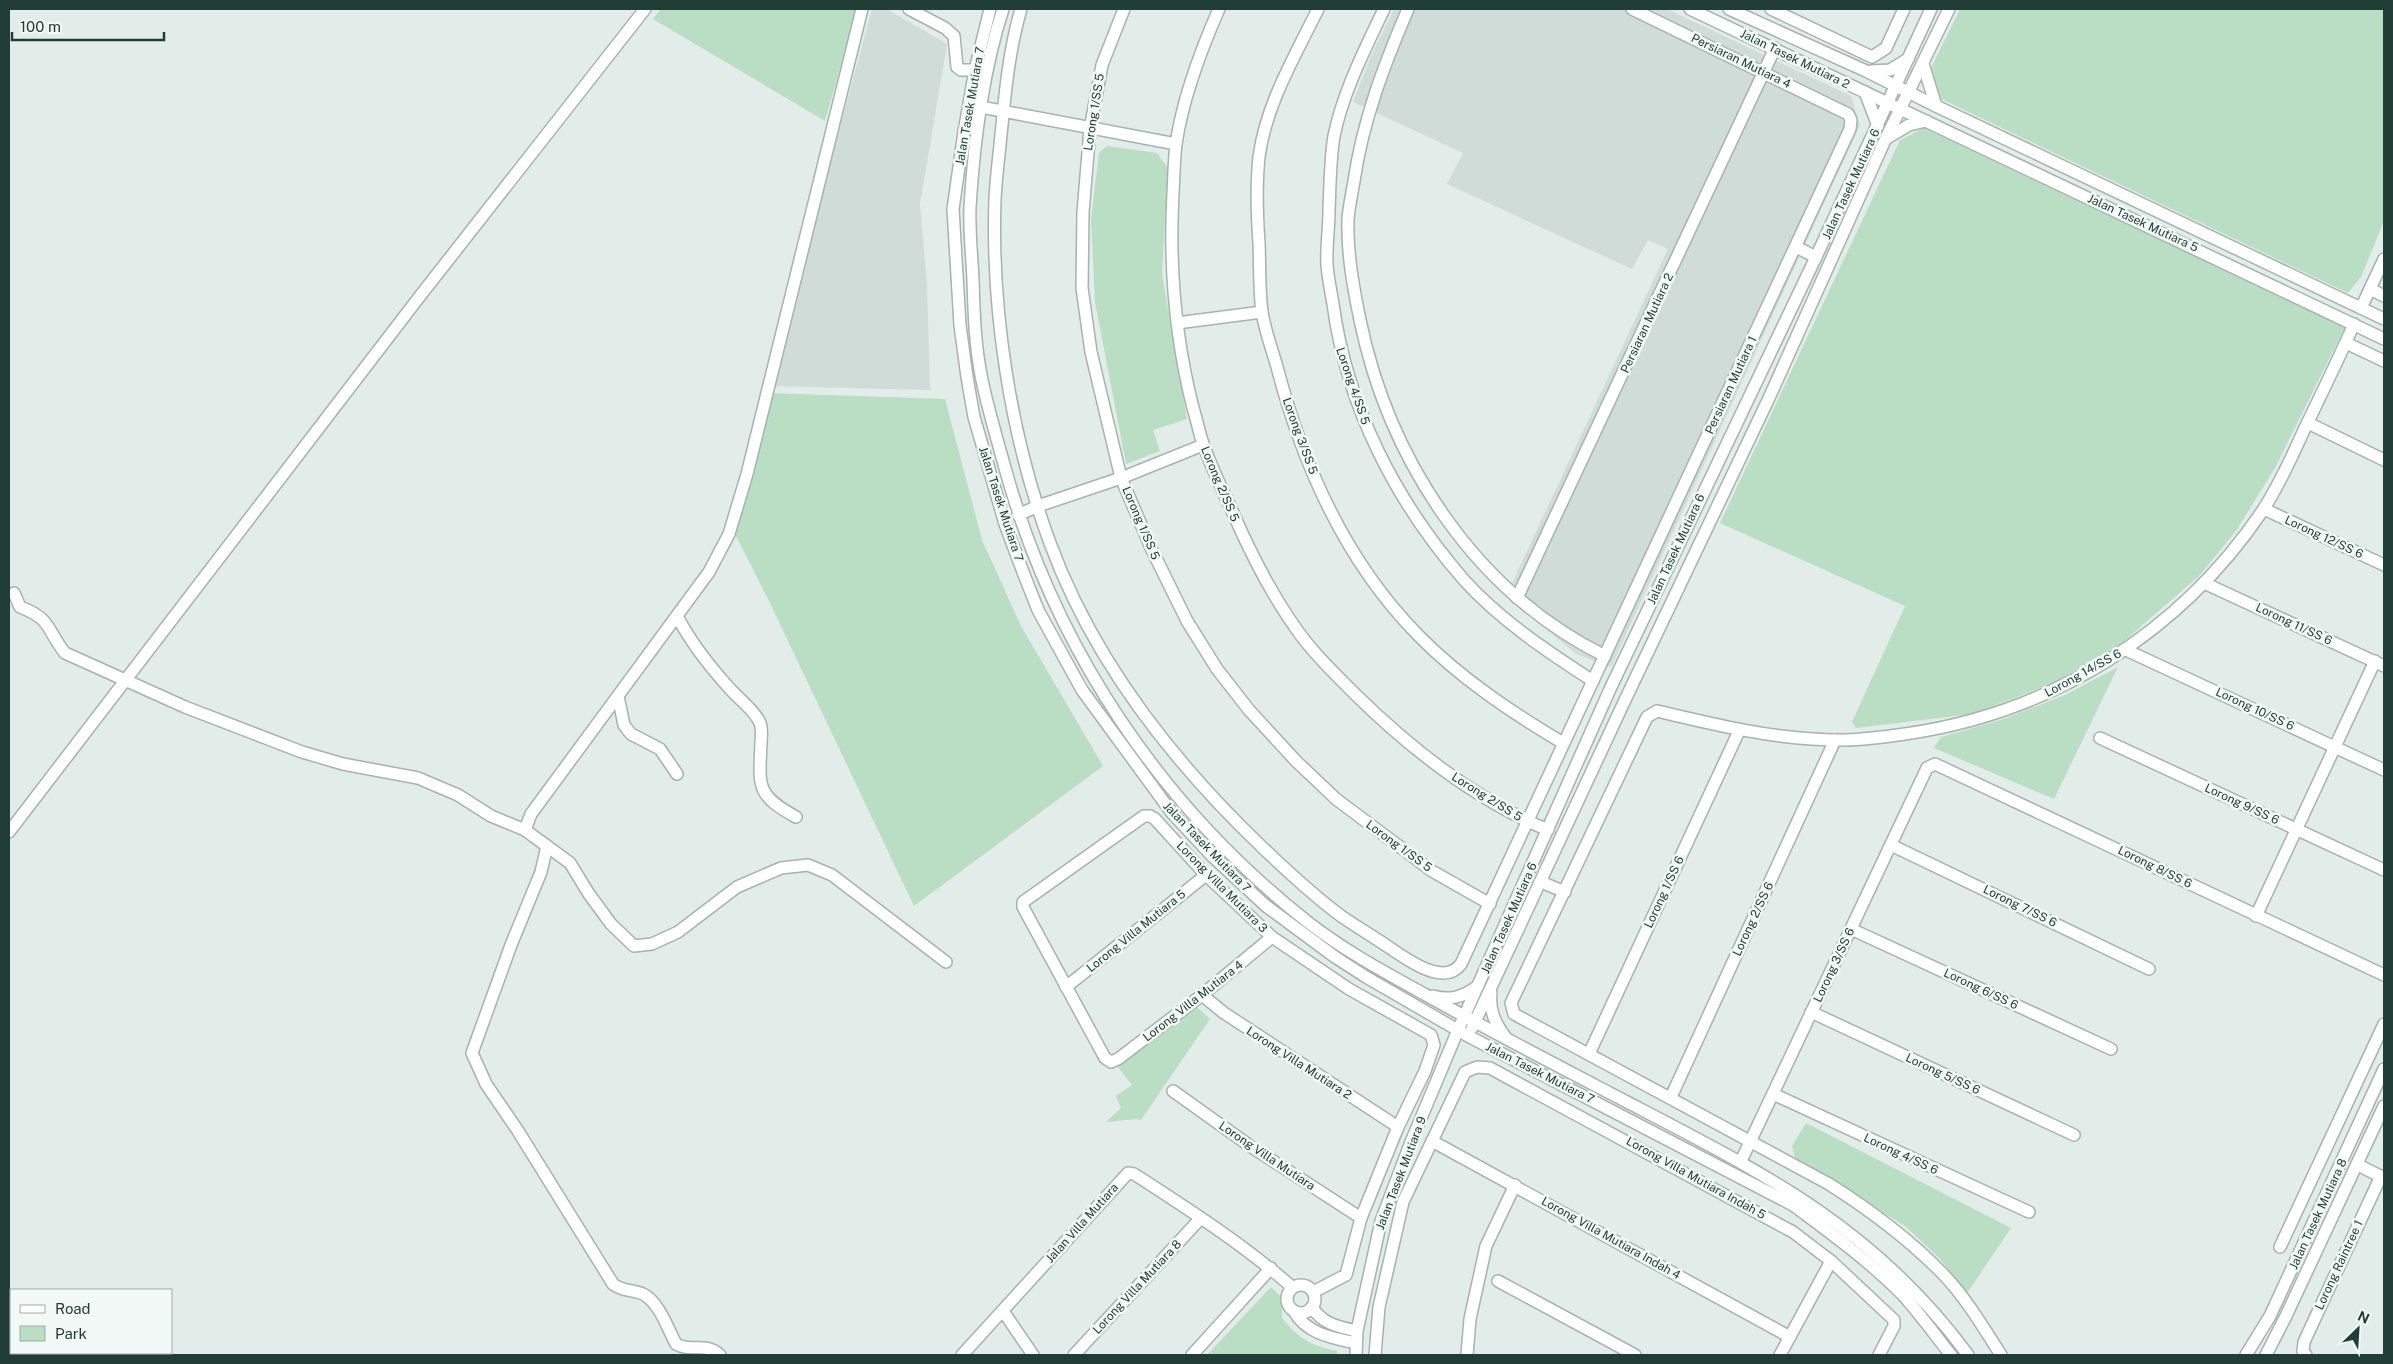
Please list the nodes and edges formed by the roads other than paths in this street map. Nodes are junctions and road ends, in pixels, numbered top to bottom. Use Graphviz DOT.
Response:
graph roads {
  1 [pos="645,9"];
  2 [pos="862,9"];
  3 [pos="909,9"];
  4 [pos="990,9"];
  5 [pos="1002,9"];
  6 [pos="1021,9"];
  7 [pos="1124,9"];
  8 [pos="1219,9"];
  9 [pos="1318,9"];
  10 [pos="1384,9"];
  11 [pos="1408,9"];
  12 [pos="1632,9"];
  13 [pos="1690,9"];
  14 [pos="1730,9"];
  15 [pos="1771,9"];
  16 [pos="1904,9"];
  17 [pos="1932,9"];
  18 [pos="1949,9"];
  19 [pos="1775,48"];
  20 [pos="1908,59"];
  21 [pos="1923,64"];
  22 [pos="975,70"];
  23 [pos="1866,71"];
  24 [pos="1764,72"];
  25 [pos="1897,86"];
  26 [pos="1865,92"];
  27 [pos="1908,92"];
  28 [pos="1888,103"];
  29 [pos="1936,106"];
  30 [pos="981,107"];
  31 [pos="1901,108"];
  32 [pos="1003,112"];
  33 [pos="1848,114"];
  34 [pos="1926,121"];
  35 [pos="1878,126"];
  36 [pos="1090,129"];
  37 [pos="1886,138"];
  38 [pos="1176,144"];
  39 [pos="1796,247"];
  40 [pos="2231,248"];
  41 [pos="1816,257"];
  42 [pos="2384,259"];
  43 [pos="2226,262"];
  44 [pos="2370,289"];
  45 [pos="2384,296"];
  46 [pos="2361,308"];
  47 [pos="1262,312"];
  48 [pos="2384,318"];
  49 [pos="1177,323"];
  50 [pos="2354,324"];
  51 [pos="2384,339"];
  52 [pos="2346,343"];
  53 [pos="2384,361"];
  54 [pos="1752,389"];
  55 [pos="1769,398"];
  56 [pos="2308,423"];
  57 [pos="1203,445"];
  58 [pos="2384,460"];
  59 [pos="1121,478"];
  60 [pos="1038,506"];
  61 [pos="2264,509"];
  62 [pos="1018,515"];
  63 [pos="1670,515"];
  64 [pos="1688,524"];
  65 [pos="2384,565"];
  66 [pos="2204,583"];
  67 [pos="14,593"];
  68 [pos="1517,598"];
  69 [pos="676,616"];
  70 [pos="2126,650"];
  71 [pos="1605,656"];
  72 [pos="2380,663"];
  73 [pos="126,681"];
  74 [pos="1593,681"];
  75 [pos="618,696"];
  76 [pos="1739,730"];
  77 [pos="2100,738"];
  78 [pos="1835,740"];
  79 [pos="1563,743"];
  80 [pos="2335,746"];
  81 [pos="1926,768"];
  82 [pos="2384,770"];
  83 [pos="676,774"];
  84 [pos="796,817"];
  85 [pos="1528,822"];
  86 [pos="2297,829"];
  87 [pos="525,830"];
  88 [pos="1548,830"];
  89 [pos="9,832"];
  90 [pos="1891,844"];
  91 [pos="547,846"];
  92 [pos="2384,870"];
  93 [pos="1206,875"];
  94 [pos="1541,882"];
  95 [pos="1565,892"];
  96 [pos="1490,904"];
  97 [pos="2256,916"];
  98 [pos="1851,929"];
  99 [pos="1272,937"];
  100 [pos="946,962"];
  101 [pos="2149,969"];
  102 [pos="2384,975"];
  103 [pos="1478,986"];
  104 [pos="1492,986"];
  105 [pos="1066,987"];
  106 [pos="1424,994"];
  107 [pos="1202,995"];
  108 [pos="1811,1012"];
  109 [pos="1438,1018"];
  110 [pos="1470,1020"];
  111 [pos="2384,1024"];
  112 [pos="1463,1033"];
  113 [pos="1507,1040"];
  114 [pos="1485,1044"];
  115 [pos="1453,1049"];
  116 [pos="2112,1050"];
  117 [pos="1588,1054"];
  118 [pos="2384,1070"];
  119 [pos="1173,1091"];
  120 [pos="1773,1094"];
  121 [pos="1671,1097"];
  122 [pos="2384,1106"];
  123 [pos="2366,1112"];
  124 [pos="2381,1119"];
  125 [pos="1398,1127"];
  126 [pos="2074,1135"];
  127 [pos="1432,1141"];
  128 [pos="1750,1142"];
  129 [pos="1741,1161"];
  130 [pos="2358,1165"];
  131 [pos="2382,1177"];
  132 [pos="1515,1185"];
  133 [pos="2029,1212"];
  134 [pos="1362,1218"];
  135 [pos="1200,1219"];
  136 [pos="2288,1229"];
  137 [pos="2306,1238"];
  138 [pos="2280,1247"];
  139 [pos="1831,1261"];
  140 [pos="1271,1268"];
  141 [pos="1498,1281"];
  142 [pos="1292,1288"];
  143 [pos="1312,1292"];
  144 [pos="1312,1308"];
  145 [pos="1004,1311"];
  146 [pos="1294,1311"];
  147 [pos="1356,1337"];
  148 [pos="1790,1337"];
  149 [pos="720,1355"];
  150 [pos="962,1355"];
  151 [pos="1033,1355"];
  152 [pos="1074,1355"];
  153 [pos="1192,1355"];
  154 [pos="1356,1355"];
  155 [pos="1375,1355"];
  156 [pos="1467,1355"];
  157 [pos="1635,1355"];
  158 [pos="1780,1355"];
  159 [pos="1879,1355"];
  160 [pos="1950,1355"];
  161 [pos="1968,1355"];
  162 [pos="2001,1355"];
  163 [pos="2246,1355"];
  164 [pos="2266,1355"];
  165 [pos="2306,1355"];
  1 -- 73 [label="street"];
  2 -- 69 [label="street"];
  3 -- 22 [label="street"];
  4 -- 22 [label="street, Jalan Tasek Mutiara 7"];
  5 -- 30 [label="street, Jalan Tasek Mutiara 7"];
  6 -- 32 [label="street"];
  7 -- 36 [label="street, Lorong 1/SS 5"];
  8 -- 38 [label="street, Lorong 2/SS 5"];
  9 -- 47 [label="street, Lorong 3/SS 5"];
  10 -- 74 [label="street, Lorong 4/SS 5"];
  11 -- 68 [label="street"];
  12 -- 24 [label="street, Persiaran Mutiara 4"];
  13 -- 19 [label="street, Jalan Tasek Mutiara 2"];
  14 -- 23 [label="street, Jalan Tasek Mutiara 2"];
  15 -- 16 [label="street"];
  17 -- 20 [label="street, Jalan Tasek Mutiara 6"];
  18 -- 21 [label="street, Jalan Tasek Mutiara 6"];
  19 -- 24 [label="street, Persiaran Mutiara 2"];
  19 -- 26 [label="street, Jalan Tasek Mutiara 2"];
  20 -- 23 [label="street"];
  20 -- 25 [label="street, Jalan Tasek Mutiara 6"];
  21 -- 27 [label="street, Jalan Tasek Mutiara 6"];
  21 -- 29 [label="street"];
  22 -- 109 [label="street, Jalan Tasek Mutiara 7"];
  23 -- 25 [label="street, Jalan Tasek Mutiara 2"];
  24 -- 33 [label="street, Persiaran Mutiara 4"];
  24 -- 68 [label="street, Persiaran Mutiara 2"];
  25 -- 27 [label="street, Jalan Tasek Mutiara 2"];
  25 -- 28 [label="street, Jalan Tasek Mutiara 6"];
  26 -- 28 [label="street, Jalan Tasek Mutiara 2"];
  26 -- 35 [label="street"];
  27 -- 29 [label="street, Jalan Tasek Mutiara 5"];
  27 -- 31 [label="street, Jalan Tasek Mutiara 6"];
  28 -- 31 [label="street, Jalan Tasek Mutiara 2"];
  28 -- 35 [label="street, Jalan Tasek Mutiara 6"];
  29 -- 40 [label="street, Jalan Tasek Mutiara 5"];
  30 -- 32 [label="street"];
  30 -- 62 [label="street, Jalan Tasek Mutiara 7"];
  31 -- 34 [label="street, Jalan Tasek Mutiara 5"];
  31 -- 37 [label="street, Jalan Tasek Mutiara 6"];
  32 -- 36 [label="street"];
  32 -- 60 [label="street"];
  33 -- 39 [label="street, Persiaran Mutiara 1"];
  34 -- 37 [label="street"];
  34 -- 43 [label="street, Jalan Tasek Mutiara 5"];
  35 -- 41 [label="street, Jalan Tasek Mutiara 6"];
  36 -- 38 [label="street"];
  36 -- 59 [label="street, Lorong 1/SS 5"];
  37 -- 55 [label="street, Jalan Tasek Mutiara 6"];
  38 -- 49 [label="street, Lorong 2/SS 5"];
  39 -- 41 [label="street"];
  39 -- 63 [label="street, Persiaran Mutiara 1"];
  40 -- 43 [label="street"];
  40 -- 46 [label="street, Jalan Tasek Mutiara 5"];
  41 -- 54 [label="street, Jalan Tasek Mutiara 6"];
  42 -- 44 [label="street"];
  43 -- 50 [label="street, Jalan Tasek Mutiara 5"];
  44 -- 45 [label="street"];
  44 -- 46 [label="street"];
  46 -- 48 [label="street, Jalan Tasek Mutiara 5"];
  47 -- 49 [label="street"];
  47 -- 79 [label="street, Lorong 3/SS 5"];
  49 -- 57 [label="street, Lorong 2/SS 5"];
  50 -- 51 [label="street, Jalan Tasek Mutiara 5"];
  50 -- 52 [label="street, Lorong 14/SS 6"];
  52 -- 53 [label="street"];
  52 -- 56 [label="street, Lorong 14/SS 6"];
  54 -- 55 [label="street"];
  54 -- 64 [label="street, Jalan Tasek Mutiara 6"];
  55 -- 94 [label="street, Jalan Tasek Mutiara 6"];
  56 -- 58 [label="street"];
  56 -- 61 [label="street, Lorong 14/SS 6"];
  57 -- 59 [label="street"];
  57 -- 85 [label="street, Lorong 2/SS 5"];
  59 -- 60 [label="street"];
  59 -- 96 [label="street, Lorong 1/SS 5"];
  60 -- 62 [label="street"];
  60 -- 96 [label="street"];
  61 -- 65 [label="street, Lorong 12/SS 6"];
  61 -- 66 [label="street, Lorong 14/SS 6"];
  62 -- 106 [label="street, Jalan Tasek Mutiara 7"];
  63 -- 64 [label="street"];
  63 -- 71 [label="street, Persiaran Mutiara 1"];
  64 -- 88 [label="street, Jalan Tasek Mutiara 6"];
  66 -- 70 [label="street, Lorong 14/SS 6"];
  66 -- 72 [label="street, Lorong 11/SS 6"];
  67 -- 73 [label="street"];
  68 -- 71 [label="street"];
  69 -- 75 [label="street"];
  69 -- 84 [label="street"];
  70 -- 78 [label="street, Lorong 14/SS 6"];
  70 -- 80 [label="street, Lorong 10/SS 6"];
  71 -- 74 [label="street"];
  72 -- 80 [label="street"];
  73 -- 87 [label="street"];
  73 -- 89 [label="street"];
  74 -- 79 [label="street"];
  75 -- 83 [label="street"];
  75 -- 87 [label="street"];
  76 -- 78 [label="street, Lorong 14/SS 6"];
  76 -- 95 [label="street, Lorong 14/SS 6"];
  76 -- 117 [label="street, Lorong 1/SS 6"];
  77 -- 86 [label="street, Lorong 9/SS 6"];
  78 -- 121 [label="street, Lorong 2/SS 6"];
  79 -- 85 [label="street"];
  80 -- 82 [label="street, Lorong 10/SS 6"];
  80 -- 86 [label="street"];
  81 -- 90 [label="street, Lorong 3/SS 6"];
  81 -- 97 [label="street, Lorong 8/SS 6"];
  85 -- 88 [label="street, Lorong 2/SS 5"];
  85 -- 96 [label="street"];
  86 -- 92 [label="street, Lorong 9/SS 6"];
  86 -- 97 [label="street"];
  87 -- 91 [label="street"];
  88 -- 103 [label="street, Jalan Tasek Mutiara 6"];
  90 -- 98 [label="street, Lorong 3/SS 6"];
  90 -- 101 [label="street, Lorong 7/SS 6"];
  91 -- 100 [label="street"];
  91 -- 149 [label="street"];
  93 -- 99 [label="street, Lorong Villa Mutiara 3"];
  93 -- 105 [label="street, Lorong Villa Mutiara 5"];
  93 -- 105 [label="street, Lorong Villa Mutiara 3"];
  94 -- 95 [label="street"];
  94 -- 104 [label="street, Jalan Tasek Mutiara 6"];
  95 -- 117 [label="street"];
  97 -- 102 [label="street, Lorong 8/SS 6"];
  98 -- 108 [label="street, Lorong 3/SS 6"];
  98 -- 116 [label="street, Lorong 6/SS 6"];
  99 -- 107 [label="street, Lorong Villa Mutiara 4"];
  99 -- 125 [label="street, Lorong Villa Mutiara 3"];
  103 -- 106 [label="street"];
  103 -- 110 [label="street, Jalan Tasek Mutiara 6"];
  104 -- 110 [label="street, Jalan Tasek Mutiara 6"];
  104 -- 113 [label="street"];
  105 -- 107 [label="street, Lorong Villa Mutiara 4"];
  106 -- 110 [label="street, Jalan Tasek Mutiara 7"];
  107 -- 125 [label="street, Lorong Villa Mutiara 2"];
  108 -- 120 [label="street, Lorong 3/SS 6"];
  108 -- 126 [label="street, Lorong 5/SS 6"];
  109 -- 112 [label="street, Jalan Tasek Mutiara 7"];
  109 -- 115 [label="street"];
  110 -- 112 [label="street, Jalan Tasek Mutiara 6"];
  110 -- 113 [label="street"];
  111 -- 136 [label="street, Jalan Tasek Mutiara 8"];
  112 -- 114 [label="street, Jalan Tasek Mutiara 7"];
  112 -- 115 [label="street, Jalan Tasek Mutiara 9"];
  113 -- 129 [label="street"];
  114 -- 115 [label="street"];
  114 -- 160 [label="street, Jalan Tasek Mutiara 7"];
  115 -- 147 [label="street, Jalan Tasek Mutiara 9"];
  117 -- 121 [label="street"];
  118 -- 123 [label="street, Jalan Tasek Mutiara 8"];
  119 -- 134 [label="street, Lorong Villa Mutiara"];
  120 -- 128 [label="street, Lorong 3/SS 6"];
  120 -- 133 [label="street, Lorong 4/SS 6"];
  121 -- 128 [label="street"];
  122 -- 124 [label="street, Jalan Tasek Mutiara 8"];
  123 -- 124 [label="street"];
  123 -- 137 [label="street, Jalan Tasek Mutiara 8"];
  124 -- 130 [label="street, Jalan Tasek Mutiara 8"];
  125 -- 134 [label="street"];
  127 -- 132 [label="street, Lorong Villa Mutiara Indah 4"];
  127 -- 139 [label="street, Lorong Villa Mutiara Indah 5"];
  127 -- 155 [label="street"];
  128 -- 129 [label="street, Lorong 3/SS 6"];
  128 -- 162 [label="street"];
  129 -- 161 [label="street"];
  130 -- 131 [label="street"];
  130 -- 164 [label="street, Jalan Tasek Mutiara 8"];
  131 -- 165 [label="street, Lorong Raintree 1"];
  132 -- 148 [label="street, Lorong Villa Mutiara Indah 4"];
  132 -- 156 [label="street"];
  134 -- 143 [label="street"];
  135 -- 140 [label="street, Jalan Villa Mutiara"];
  135 -- 145 [label="street, Jalan Villa Mutiara"];
  135 -- 152 [label="street, Lorong Villa Mutiara 8"];
  136 -- 137 [label="street"];
  136 -- 138 [label="street, Jalan Tasek Mutiara 8"];
  137 -- 163 [label="street, Jalan Tasek Mutiara 8"];
  139 -- 148 [label="street"];
  139 -- 159 [label="street, Lorong Villa Mutiara Indah 5"];
  140 -- 142 [label="street, Jalan Villa Mutiara"];
  140 -- 153 [label="street"];
  141 -- 157 [label="street"];
  142 -- 143 [label="street"];
  142 -- 146 [label="street"];
  143 -- 144 [label="street"];
  144 -- 146 [label="street"];
  144 -- 147 [label="street"];
  145 -- 150 [label="street, Jalan Villa Mutiara"];
  145 -- 151 [label="street"];
  146 -- 147 [label="street"];
  147 -- 154 [label="street, Jalan Tasek Mutiara 9"];
  148 -- 158 [label="street"];
}
